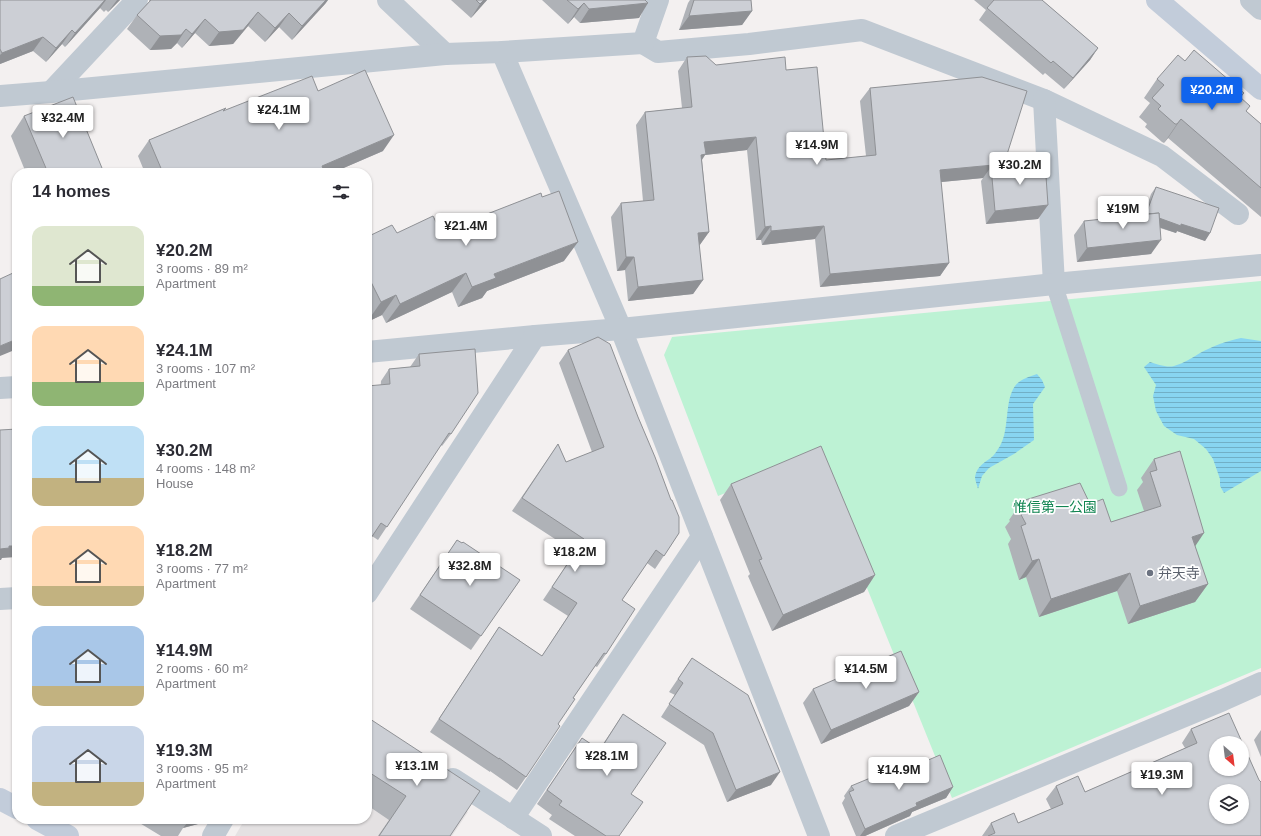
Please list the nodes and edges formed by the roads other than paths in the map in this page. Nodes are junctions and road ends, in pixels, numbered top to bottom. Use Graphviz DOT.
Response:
graph roads {
  1 [pos="137,0"];
  2 [pos="388,0"];
  3 [pos="658,0"];
  4 [pos="1157,0"];
  5 [pos="1251,0"];
  6 [pos="1261,9"];
  7 [pos="643,43"];
  8 [pos="502,52"];
  9 [pos="445,54"];
  10 [pos="1261,89"];
  11 [pos="51,92"];
  12 [pos="0,96"];
  13 [pos="1044,100"];
  14 [pos="1238,214"];
  15 [pos="1261,264"];
  16 [pos="1054,284"];
  17 [pos="621,329"];
  18 [pos="534,336"];
  19 [pos="372,352"];
  20 [pos="12,387"];
  21 [pos="0,388"];
  22 [pos="1119,488"];
  23 [pos="702,537"];
  24 [pos="372,585"];
  25 [pos="12,598"];
  26 [pos="0,599"];
  27 [pos="1261,683"];
  28 [pos="434,766"];
  29 [pos="0,799"];
  30 [pos="12,805"];
  31 [pos="513,818"];
  32 [pos="46,824"];
  33 [pos="221,824"];
  34 [pos="68,836"];
  35 [pos="213,836"];
  36 [pos="541,836"];
  37 [pos="819,836"];
  38 [pos="896,836"];
  1 -- 11 [label="street"];
  2 -- 9 [label="street"];
  3 -- 7 [label="street"];
  4 -- 10 [label="street"];
  5 -- 6 [label="street"];
  7 -- 8 [label="street"];
  7 -- 13 [label="street"];
  8 -- 9 [label="street"];
  8 -- 17 [label="street"];
  9 -- 11 [label="street"];
  11 -- 12 [label="street"];
  13 -- 14 [label="street"];
  13 -- 16 [label="street"];
  15 -- 16 [label="street"];
  16 -- 17 [label="street"];
  16 -- 22 [label="lane"];
  17 -- 18 [label="street"];
  17 -- 23 [label="street"];
  18 -- 19 [label="street"];
  18 -- 24 [label="street"];
  20 -- 21 [label="street"];
  23 -- 31 [label="street"];
  23 -- 37 [label="street"];
  25 -- 26 [label="street"];
  27 -- 38 [label="street"];
  28 -- 31 [label="street"];
  29 -- 30 [label="street"];
  31 -- 36 [label="street"];
  32 -- 34 [label="street"];
  33 -- 35 [label="street"];
}
